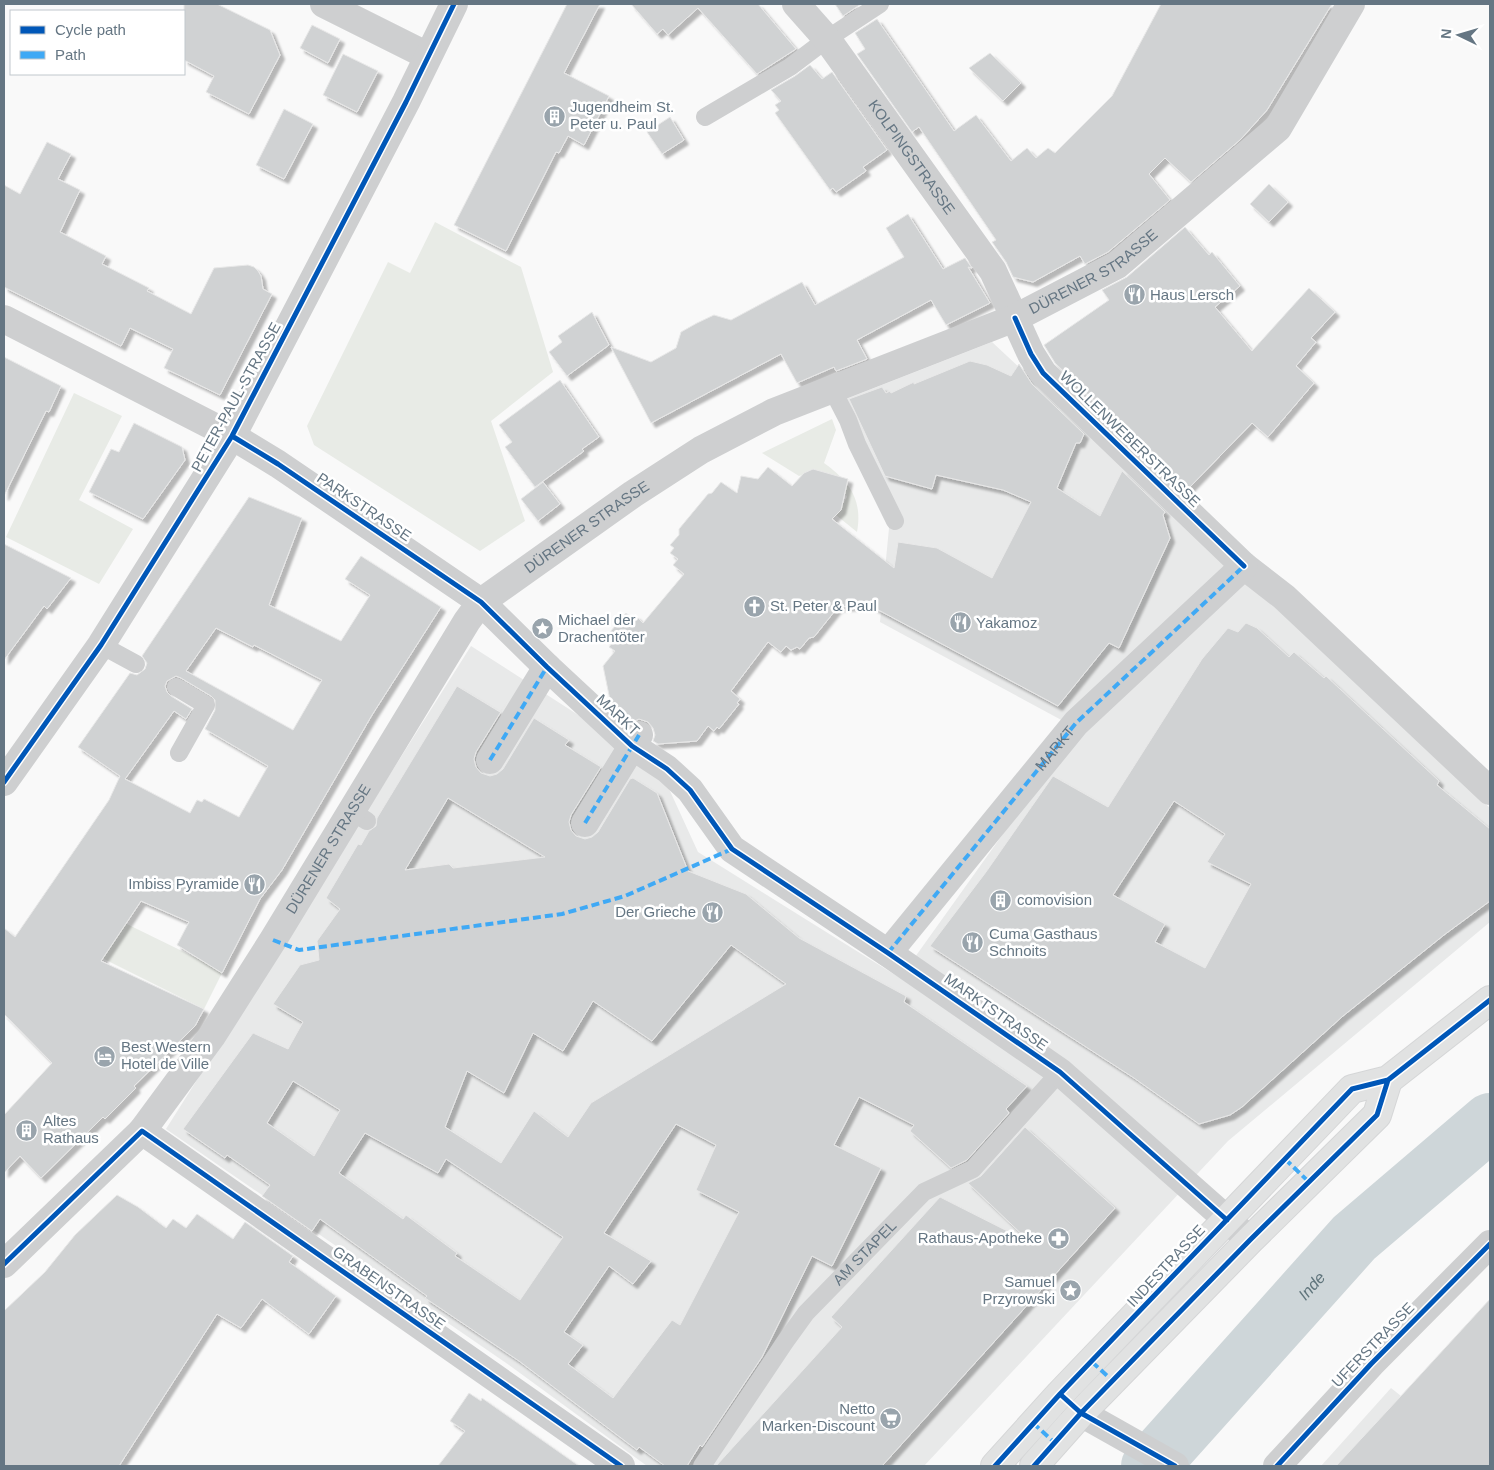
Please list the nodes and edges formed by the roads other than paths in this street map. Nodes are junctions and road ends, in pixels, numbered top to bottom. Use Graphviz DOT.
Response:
graph roads {
  1 [pos="324,4"];
  2 [pos="454,4"];
  3 [pos="796,4"];
  4 [pos="880,4"];
  5 [pos="1351,4"];
  6 [pos="826,39"];
  7 [pos="428,56"];
  8 [pos="705,117"];
  9 [pos="1016,318"];
  10 [pos="4,319"];
  11 [pos="832,389"];
  12 [pos="232,436"];
  13 [pos="895,521"];
  14 [pos="1244,566"];
  15 [pos="481,602"];
  16 [pos="101,645"];
  17 [pos="136,664"];
  18 [pos="548,667"];
  19 [pos="176,687"];
  20 [pos="635,740"];
  21 [pos="179,753"];
  22 [pos="490,760"];
  23 [pos="4,782"];
  24 [pos="1490,791"];
  25 [pos="585,823"];
  26 [pos="732,849"];
  27 [pos="888,953"];
  28 [pos="1490,1000"];
  29 [pos="1060,1072"];
  30 [pos="1388,1080"];
  31 [pos="142,1131"];
  32 [pos="1227,1220"];
  33 [pos="1250,1240"];
  34 [pos="1490,1244"];
  35 [pos="4,1264"];
  36 [pos="1060,1394"];
  37 [pos="1081,1413"];
  38 [pos="621,1466"];
  39 [pos="702,1466"];
  40 [pos="995,1466"];
  41 [pos="1034,1466"];
  42 [pos="1175,1466"];
  43 [pos="1277,1466"];
  1 -- 7 [label="street"];
  2 -- 7 [label="street, PETER-PAUL-STRASSE"];
  3 -- 6 [label="street, KOLPINGSTRASSE"];
  4 -- 6 [label="lane"];
  5 -- 9 [label="street, DÜRENER STRASSE"];
  6 -- 8 [label="lane"];
  6 -- 9 [label="street, KOLPINGSTRASSE"];
  7 -- 12 [label="street, PETER-PAUL-STRASSE"];
  9 -- 11 [label="street, DÜRENER STRASSE"];
  9 -- 14 [label="street, WOLLENWEBERSTRASSE"];
  10 -- 12 [label="street, PARKSTRASSE"];
  11 -- 13 [label="lane"];
  11 -- 15 [label="street, DÜRENER STRASSE"];
  12 -- 15 [label="street, PARKSTRASSE"];
  12 -- 16 [label="street, PETER-PAUL-STRASSE"];
  14 -- 24 [label="street, WOLLENWEBERSTRASSE"];
  14 -- 27 [label="street, MARKT"];
  15 -- 18 [label="street, MARKT"];
  15 -- 31 [label="street, DÜRENER STRASSE"];
  16 -- 17 [label="lane"];
  16 -- 23 [label="street, PETER-PAUL-STRASSE"];
  18 -- 20 [label="street, MARKT"];
  18 -- 22 [label="street"];
  19 -- 21 [label="lane"];
  20 -- 25 [label="street"];
  20 -- 26 [label="street, MARKT"];
  26 -- 27 [label="street, MARKTSTRASSE"];
  27 -- 29 [label="street, MARKTSTRASSE"];
  28 -- 30 [label="main road, INDESTRASSE"];
  29 -- 32 [label="street, MARKTSTRASSE"];
  29 -- 39 [label="lane, AM STAPEL"];
  30 -- 32 [label="main road, INDESTRASSE"];
  30 -- 33 [label="main road"];
  31 -- 35 [label="street, DÜRENER STRASSE"];
  31 -- 38 [label="street, GRABENSTRASSE"];
  32 -- 33 [label="street, MARKTSTRASSE"];
  32 -- 36 [label="main road, INDESTRASSE"];
  33 -- 37 [label="main road"];
  34 -- 43 [label="street, UFERSTRASSE"];
  36 -- 37 [label="street"];
  36 -- 40 [label="main road, INDESTRASSE"];
  37 -- 41 [label="main road"];
  37 -- 42 [label="street"];
}
